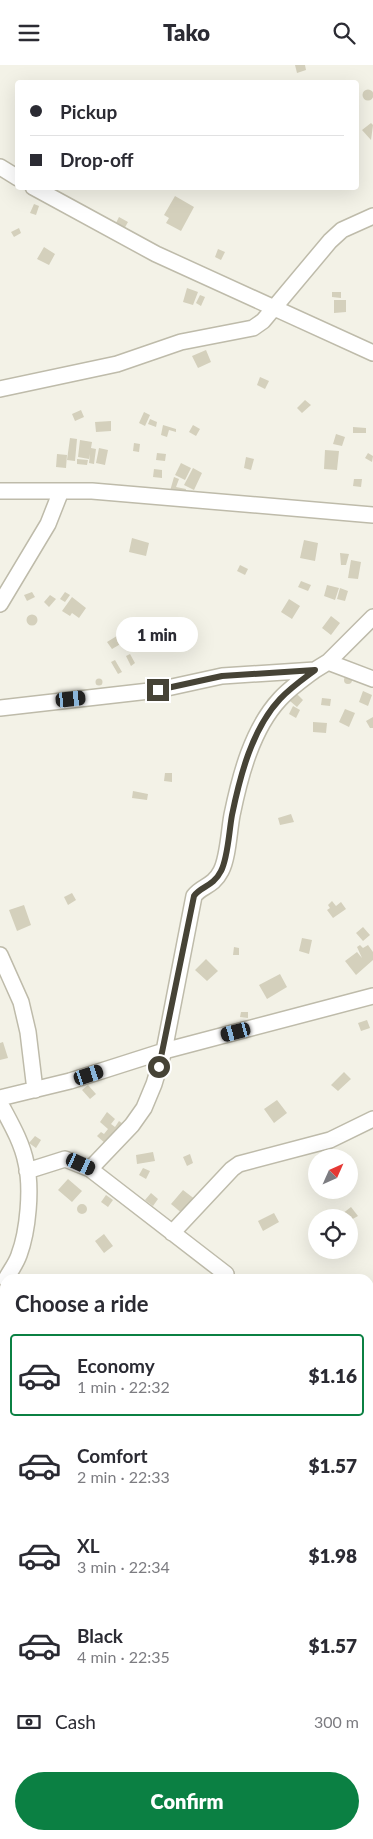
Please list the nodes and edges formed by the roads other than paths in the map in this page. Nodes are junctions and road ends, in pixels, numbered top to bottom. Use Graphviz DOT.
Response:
graph roads {
  1 [pos="0,167"];
  2 [pos="15,176"];
  3 [pos="39,190"];
  4 [pos="373,216"];
  5 [pos="274,309"];
  6 [pos="373,353"];
  7 [pos="0,389"];
  8 [pos="0,491"];
  9 [pos="61,491"];
  10 [pos="373,515"];
  11 [pos="0,604"];
  12 [pos="373,617"];
  13 [pos="321,666"];
  14 [pos="373,679"];
  15 [pos="0,708"];
  16 [pos="0,955"];
  17 [pos="373,996"];
  18 [pos="164,1051"];
  19 [pos="35,1090"];
  20 [pos="0,1098"];
  21 [pos="0,1103"];
  22 [pos="373,1119"];
  23 [pos="90,1169"];
  24 [pos="27,1171"];
  25 [pos="172,1233"];
  26 [pos="8,1274"];
  27 [pos="226,1274"];
  1 -- 2 [label="street"];
  3 -- 5 [label="street"];
  4 -- 5 [label="street"];
  5 -- 6 [label="street"];
  5 -- 7 [label="street"];
  8 -- 9 [label="street"];
  9 -- 10 [label="street"];
  9 -- 11 [label="street"];
  12 -- 13 [label="street"];
  13 -- 14 [label="street"];
  13 -- 15 [label="street"];
  13 -- 18 [label="street"];
  16 -- 19 [label="street"];
  17 -- 18 [label="street"];
  18 -- 19 [label="street"];
  18 -- 23 [label="street"];
  19 -- 20 [label="street"];
  21 -- 24 [label="street"];
  22 -- 25 [label="street"];
  23 -- 24 [label="street"];
  23 -- 25 [label="street"];
  24 -- 26 [label="street"];
  25 -- 27 [label="street"];
}
